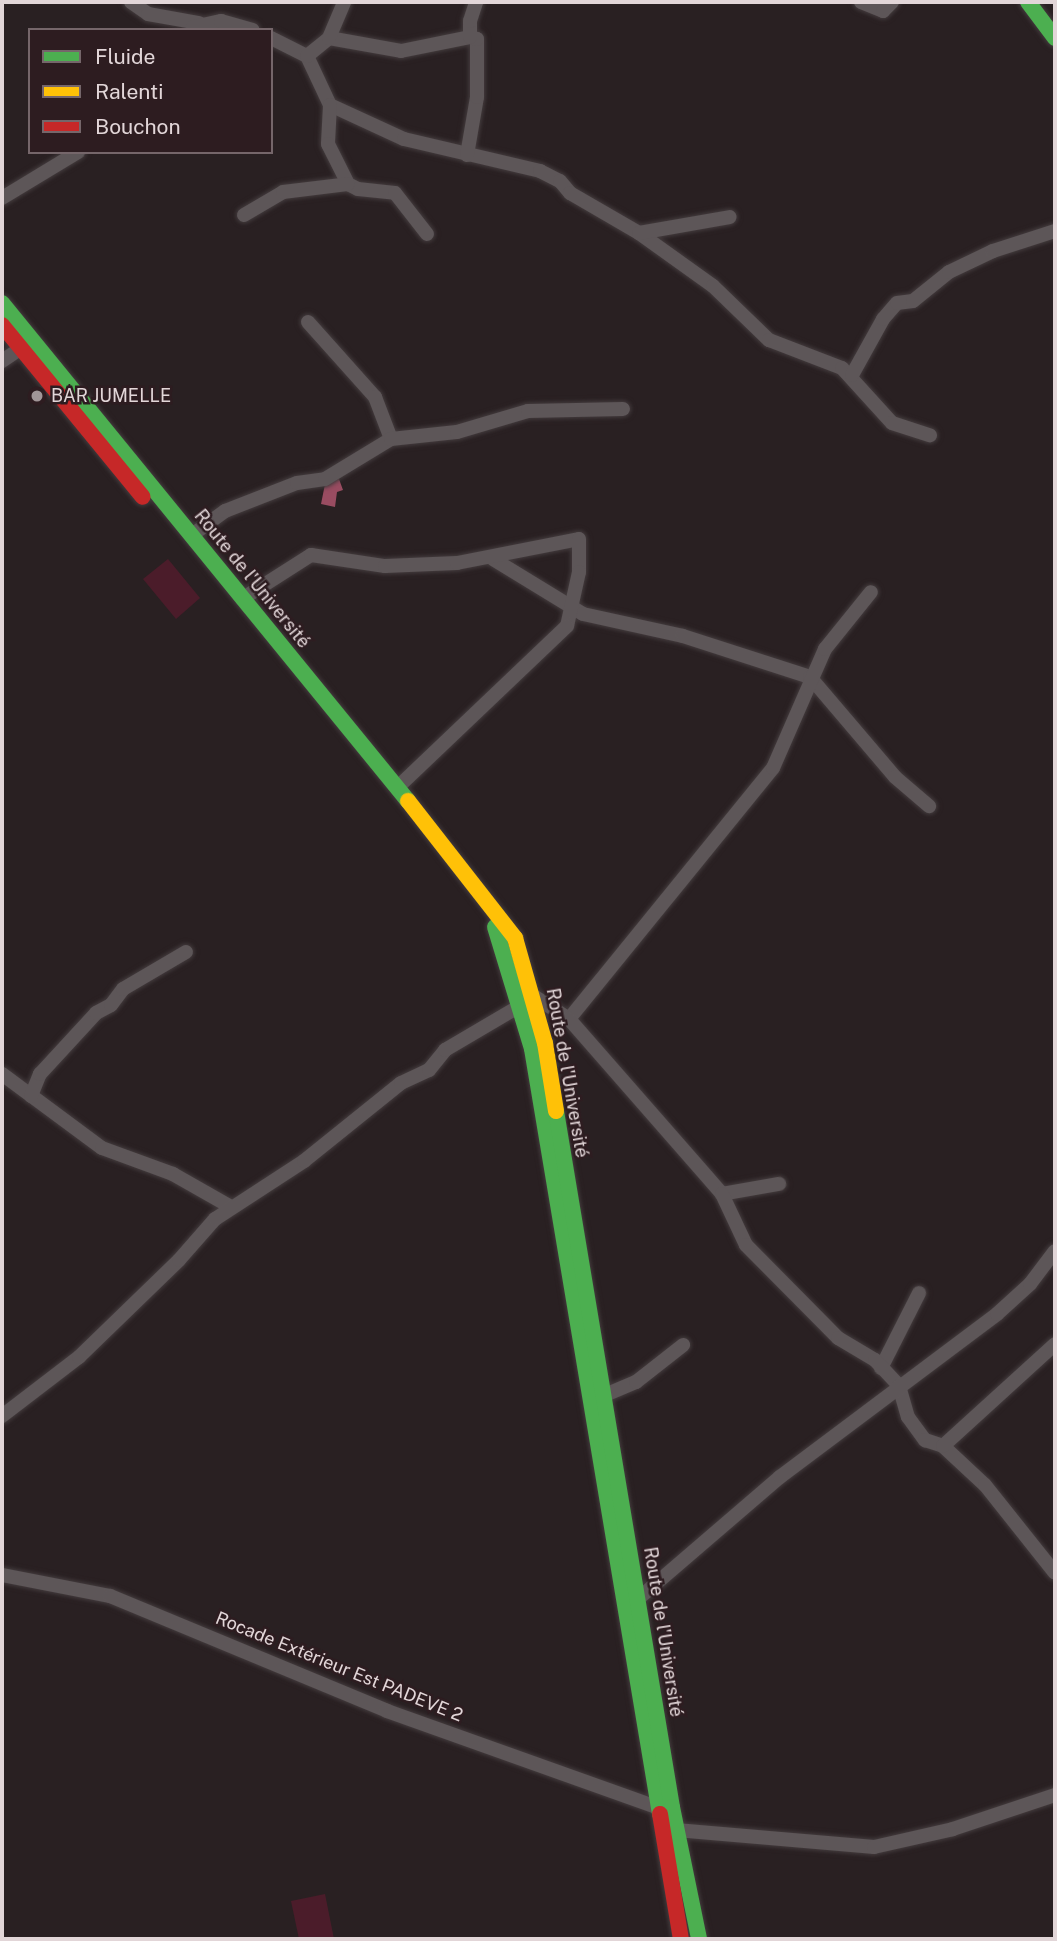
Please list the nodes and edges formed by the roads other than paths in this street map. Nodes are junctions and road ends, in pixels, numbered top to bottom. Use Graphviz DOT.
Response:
graph roads {
  1 [pos="131,2"];
  2 [pos="344,2"];
  3 [pos="476,2"];
  4 [pos="862,2"];
  5 [pos="892,2"];
  6 [pos="1028,2"];
  7 [pos="194,26"];
  8 [pos="246,28"];
  9 [pos="470,37"];
  10 [pos="329,38"];
  11 [pos="1055,38"];
  12 [pos="273,39"];
  13 [pos="307,56"];
  14 [pos="330,105"];
  15 [pos="75,154"];
  16 [pos="467,155"];
  17 [pos="348,184"];
  18 [pos="2,198"];
  19 [pos="244,215"];
  20 [pos="730,217"];
  21 [pos="1055,231"];
  22 [pos="639,233"];
  23 [pos="427,234"];
  24 [pos="2,303"];
  25 [pos="308,322"];
  26 [pos="2,325"];
  27 [pos="21,348"];
  28 [pos="2,361"];
  29 [pos="852,375"];
  30 [pos="623,409"];
  31 [pos="930,435"];
  32 [pos="391,439"];
  33 [pos="192,535"];
  34 [pos="493,559"];
  35 [pos="871,592"];
  36 [pos="242,599"];
  37 [pos="573,608"];
  38 [pos="810,677"];
  39 [pos="397,788"];
  40 [pos="929,806"];
  41 [pos="186,952"];
  42 [pos="529,1001"];
  43 [pos="569,1019"];
  44 [pos="2,1074"];
  45 [pos="31,1096"];
  46 [pos="548,1114"];
  47 [pos="779,1184"];
  48 [pos="722,1195"];
  49 [pos="231,1207"];
  50 [pos="1055,1251"];
  51 [pos="919,1293"];
  52 [pos="1055,1343"];
  53 [pos="683,1345"];
  54 [pos="881,1368"];
  55 [pos="899,1386"];
  56 [pos="604,1395"];
  57 [pos="2,1416"];
  58 [pos="943,1446"];
  59 [pos="1055,1573"];
  60 [pos="2,1575"];
  61 [pos="638,1599"];
  62 [pos="1055,1795"];
  63 [pos="659,1808"];
  64 [pos="676,1830"];
  65 [pos="681,1939"];
  66 [pos="699,1939"];
  1 -- 7 [label="street"];
  2 -- 10 [label="street"];
  3 -- 9 [label="street"];
  4 -- 5 [label="street"];
  6 -- 11 [label="main road"];
  7 -- 8 [label="street"];
  9 -- 10 [label="street"];
  9 -- 16 [label="street"];
  10 -- 13 [label="street"];
  12 -- 13 [label="street"];
  13 -- 14 [label="street"];
  14 -- 16 [label="street"];
  14 -- 17 [label="street"];
  15 -- 18 [label="street"];
  16 -- 22 [label="street"];
  17 -- 19 [label="street"];
  17 -- 23 [label="street"];
  20 -- 22 [label="street"];
  21 -- 29 [label="street"];
  22 -- 29 [label="street"];
  24 -- 33 [label="main road, Route de l'Université"];
  25 -- 32 [label="street"];
  26 -- 27 [label="main road, Route de l'Université"];
  27 -- 28 [label="street"];
  27 -- 42 [label="main road, Route de l'Université"];
  29 -- 31 [label="street"];
  30 -- 32 [label="street"];
  32 -- 33 [label="street"];
  33 -- 36 [label="main road, Route de l'Université"];
  34 -- 36 [label="street"];
  34 -- 37 [label="street"];
  34 -- 37 [label="street"];
  35 -- 38 [label="street"];
  36 -- 39 [label="main road, Route de l'Université"];
  37 -- 38 [label="street"];
  37 -- 39 [label="street"];
  38 -- 40 [label="street"];
  38 -- 43 [label="street"];
  39 -- 42 [label="main road, Route de l'Université"];
  41 -- 45 [label="street"];
  42 -- 43 [label="street"];
  42 -- 46 [label="main road, Route de l'Université"];
  42 -- 49 [label="street"];
  43 -- 48 [label="street"];
  44 -- 45 [label="street"];
  45 -- 49 [label="street"];
  46 -- 56 [label="main road, Route de l'Université"];
  46 -- 63 [label="main road, Route de l'Université"];
  47 -- 48 [label="street"];
  48 -- 54 [label="street"];
  49 -- 57 [label="street"];
  50 -- 55 [label="street"];
  51 -- 54 [label="street"];
  52 -- 58 [label="street"];
  53 -- 56 [label="street"];
  54 -- 55 [label="street"];
  55 -- 58 [label="street"];
  55 -- 61 [label="street"];
  56 -- 61 [label="main road, Route de l'Université"];
  58 -- 59 [label="street"];
  60 -- 63 [label="street, Rocade Extérieur Est PADEVE 2"];
  61 -- 64 [label="main road, Route de l'Université"];
  62 -- 64 [label="street"];
  63 -- 65 [label="main road, Route de l'Université"];
  64 -- 66 [label="main road, Route de l'Université"];
}
